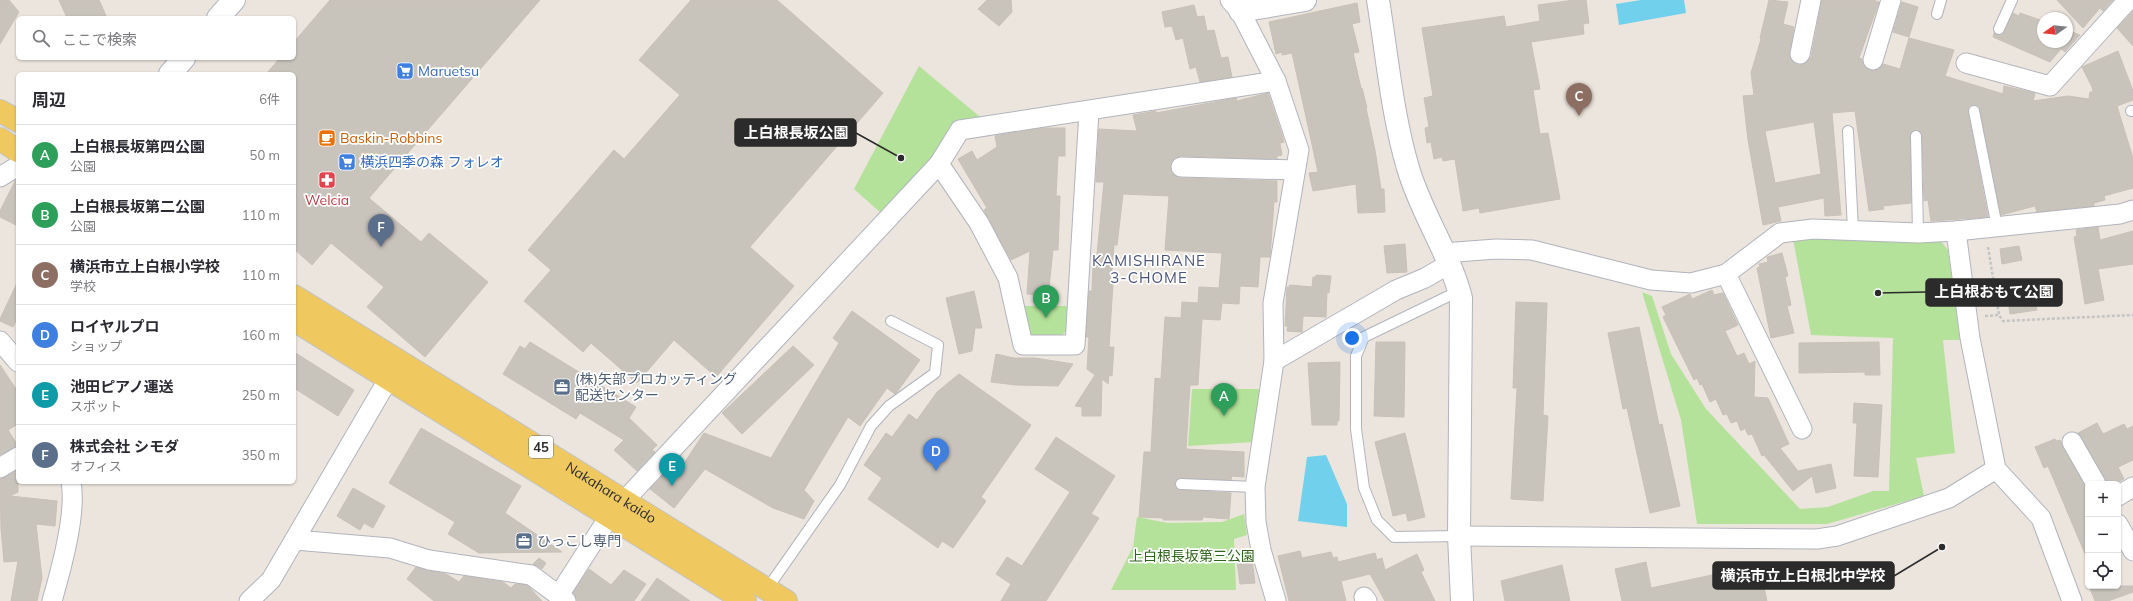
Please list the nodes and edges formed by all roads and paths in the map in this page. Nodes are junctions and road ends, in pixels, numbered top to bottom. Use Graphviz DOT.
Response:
graph roads {
  1 [pos="234,0"];
  2 [pos="1305,0"];
  3 [pos="1378,0"];
  4 [pos="1811,0"];
  5 [pos="1891,0"];
  6 [pos="1941,0"];
  7 [pos="2012,0"];
  8 [pos="2128,0"];
  9 [pos="1282,2"];
  10 [pos="1235,6"];
  11 [pos="1937,14"];
  12 [pos="220,16"];
  13 [pos="1999,29"];
  14 [pos="1800,54"];
  15 [pos="182,60"];
  16 [pos="1873,60"];
  17 [pos="1966,63"];
  18 [pos="172,72"];
  19 [pos="1276,81"];
  20 [pos="0,111"];
  21 [pos="1089,111"];
  22 [pos="1974,111"];
  23 [pos="16,120"];
  24 [pos="1848,131"];
  25 [pos="1916,136"];
  26 [pos="0,139"];
  27 [pos="16,150"];
  28 [pos="939,164"];
  29 [pos="16,167"];
  30 [pos="1181,167"];
  31 [pos="1295,170"];
  32 [pos="0,177"];
  33 [pos="2133,210"];
  34 [pos="1991,228"];
  35 [pos="1854,230"];
  36 [pos="1956,231"];
  37 [pos="1918,232"];
  38 [pos="1446,258"];
  39 [pos="1726,274"];
  40 [pos="1459,291"];
  41 [pos="296,297"];
  42 [pos="2133,315"];
  43 [pos="1991,316"];
  44 [pos="1999,316"];
  45 [pos="296,321"];
  46 [pos="891,321"];
  47 [pos="0,342"];
  48 [pos="16,360"];
  49 [pos="1274,361"];
  50 [pos="394,369"];
  51 [pos="1802,429"];
  52 [pos="2072,442"];
  53 [pos="16,458"];
  54 [pos="0,468"];
  55 [pos="1996,469"];
  56 [pos="2094,481"];
  57 [pos="71,484"];
  58 [pos="1181,484"];
  59 [pos="1255,487"];
  60 [pos="2133,487"];
  61 [pos="2121,494"];
  62 [pos="626,500"];
  63 [pos="610,517"];
  64 [pos="2121,529"];
  65 [pos="1459,536"];
  66 [pos="295,540"];
  67 [pos="2133,551"];
  68 [pos="767,590"];
  69 [pos="563,598"];
  70 [pos="52,601"];
  71 [pos="249,601"];
  72 [pos="745,601"];
  73 [pos="786,601"];
  74 [pos="1276,601"];
  75 [pos="1462,601"];
  76 [pos="2072,601"];
  1 -- 12 [label="street"];
  2 -- 9 [label="street"];
  3 -- 38 [label="street"];
  4 -- 14 [label="street"];
  5 -- 16 [label="street"];
  6 -- 11 [label="lane"];
  7 -- 13 [label="lane"];
  8 -- 17 [label="street"];
  9 -- 10 [label="street"];
  10 -- 19 [label="street"];
  15 -- 18 [label="street"];
  19 -- 21 [label="street"];
  19 -- 31 [label="street"];
  20 -- 23 [label="main road"];
  21 -- 28 [label="street"];
  21 -- 28 [label="street"];
  22 -- 34 [label="lane"];
  24 -- 35 [label="lane"];
  25 -- 37 [label="lane"];
  26 -- 27 [label="main road"];
  28 -- 62 [label="street"];
  29 -- 32 [label="street"];
  30 -- 31 [label="street"];
  31 -- 49 [label="street"];
  33 -- 34 [label="street"];
  34 -- 36 [label="street"];
  34 -- 44 [label="path"];
  35 -- 37 [label="street"];
  35 -- 39 [label="street"];
  36 -- 37 [label="street"];
  36 -- 55 [label="street"];
  38 -- 39 [label="street"];
  38 -- 40 [label="street"];
  38 -- 49 [label="street"];
  39 -- 51 [label="street"];
  40 -- 65 [label="street"];
  40 -- 65 [label="lane"];
  41 -- 50 [label="main road, Nakahara kaido / 45"];
  42 -- 44 [label="path"];
  43 -- 44 [label="path"];
  45 -- 50 [label="main road, Nakahara kaido / 45"];
  46 -- 68 [label="lane"];
  47 -- 48 [label="street"];
  49 -- 59 [label="street"];
  50 -- 62 [label="main road, Nakahara kaido / 45"];
  50 -- 63 [label="main road, Nakahara kaido / 45"];
  50 -- 66 [label="street"];
  52 -- 56 [label="street"];
  53 -- 54 [label="street"];
  55 -- 65 [label="street"];
  55 -- 76 [label="street"];
  57 -- 70 [label="street"];
  58 -- 59 [label="lane"];
  59 -- 74 [label="street"];
  60 -- 61 [label="street"];
  62 -- 63 [label="street"];
  62 -- 68 [label="main road, Nakahara kaido / 45"];
  63 -- 69 [label="street"];
  63 -- 72 [label="main road, Nakahara kaido / 45"];
  64 -- 67 [label="street"];
  65 -- 75 [label="street"];
  66 -- 69 [label="street"];
  66 -- 71 [label="street"];
  68 -- 73 [label="main road, Nakahara kaido / 45"];
}
